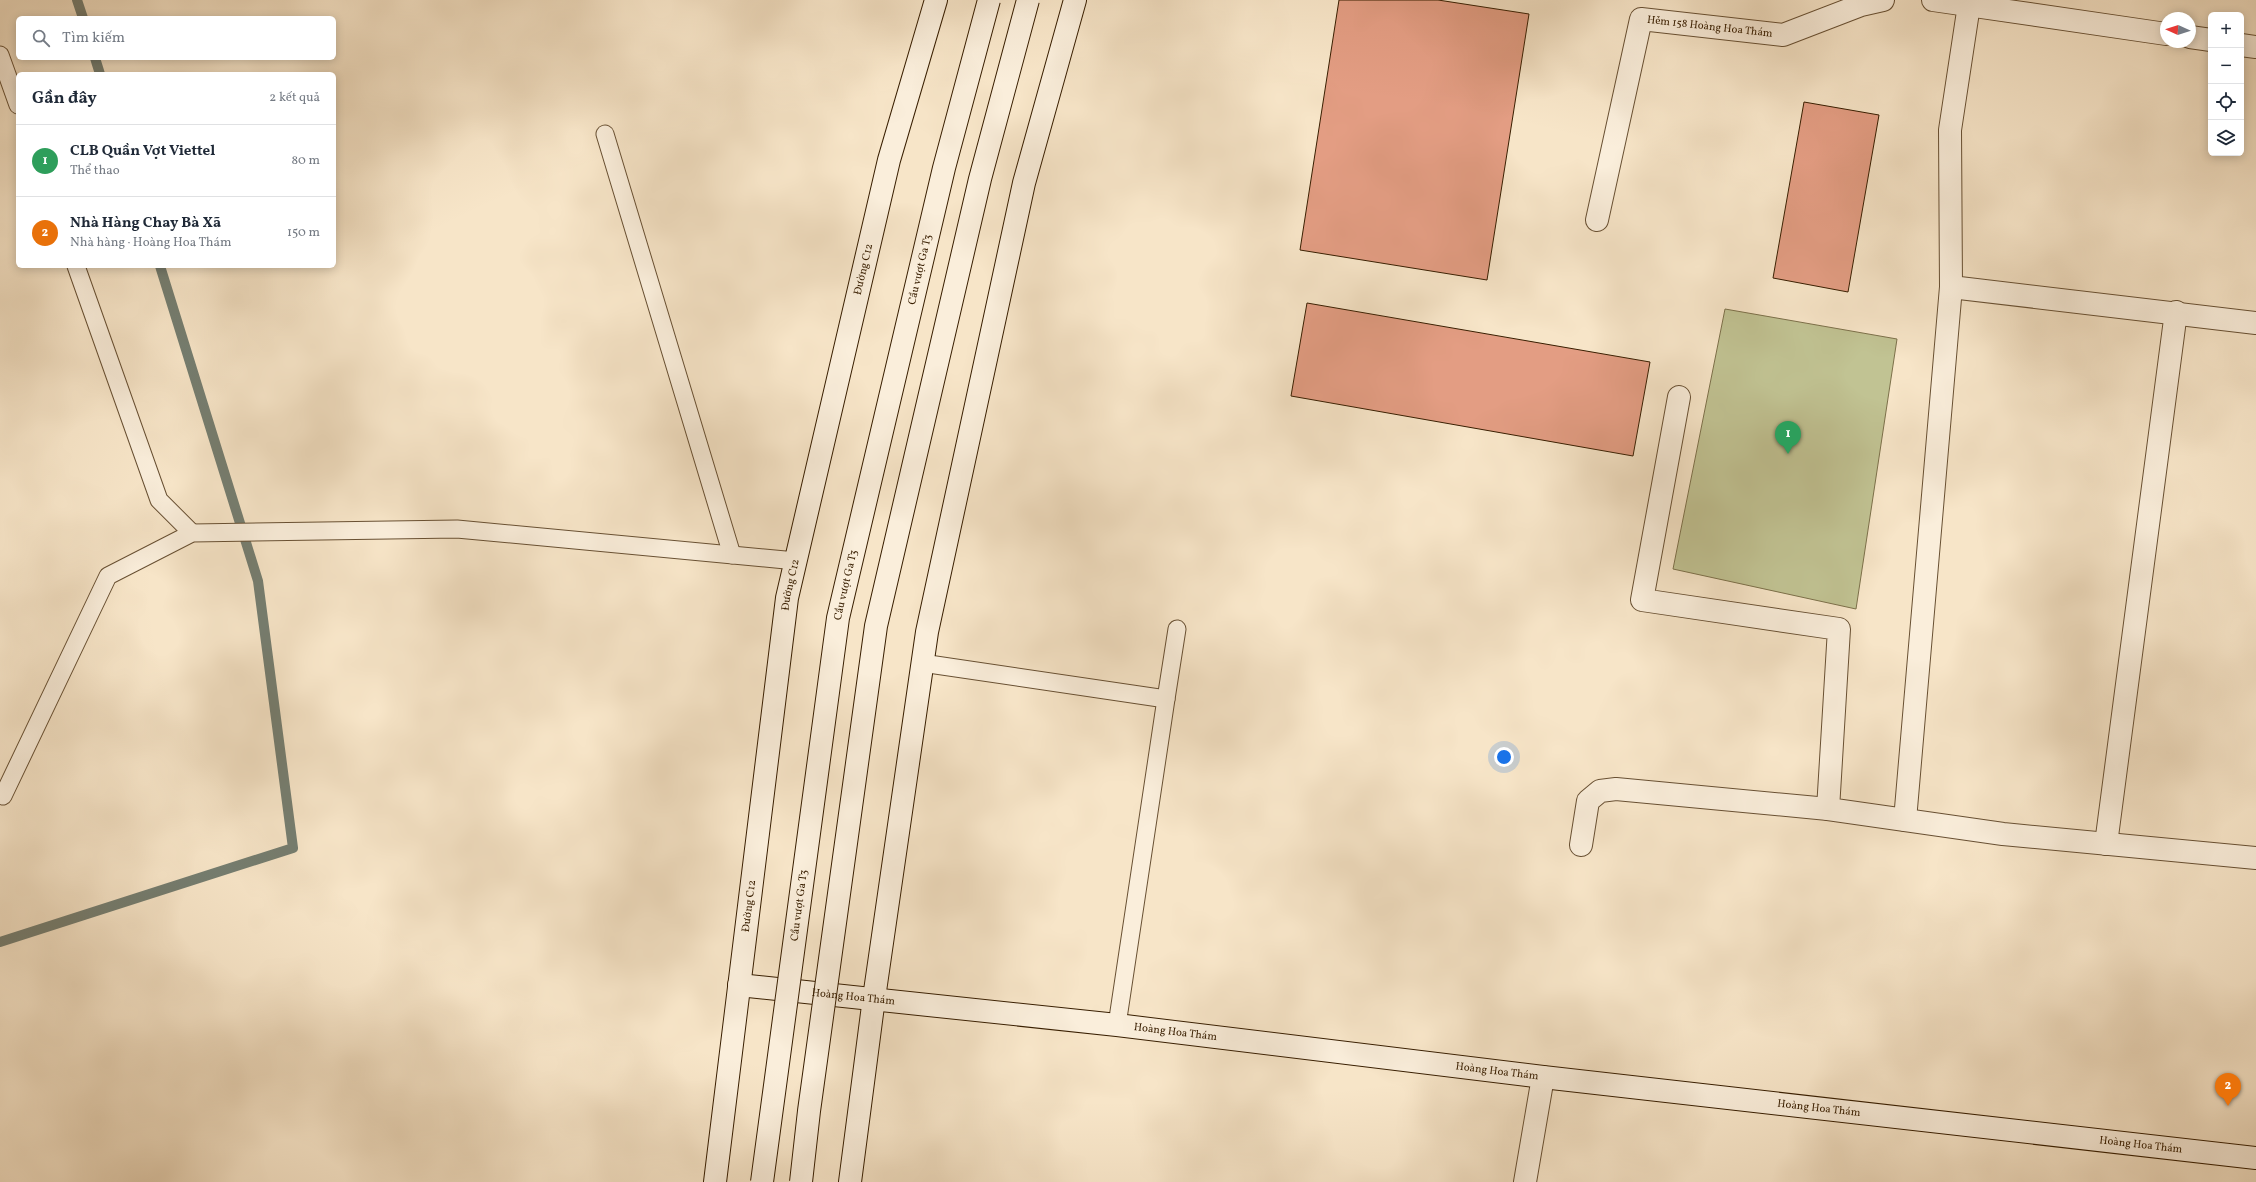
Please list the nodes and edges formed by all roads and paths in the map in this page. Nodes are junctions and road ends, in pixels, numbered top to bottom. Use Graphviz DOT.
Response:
graph roads {
  1 [pos="936,0"];
  2 [pos="989,0"];
  3 [pos="1028,0"];
  4 [pos="1075,0"];
  5 [pos="1883,0"];
  6 [pos="1933,0"];
  7 [pos="1969,5"];
  8 [pos="2160,33"];
  9 [pos="2196,38"];
  10 [pos="2208,40"];
  11 [pos="2244,45"];
  12 [pos="2256,47"];
  13 [pos="0,55"];
  14 [pos="16,99"];
  15 [pos="605,134"];
  16 [pos="1597,220"];
  17 [pos="77,268"];
  18 [pos="1951,287"];
  19 [pos="2176,312"];
  20 [pos="2256,323"];
  21 [pos="1680,397"];
  22 [pos="192,533"];
  23 [pos="732,555"];
  24 [pos="796,561"];
  25 [pos="1177,629"];
  26 [pos="922,663"];
  27 [pos="1166,699"];
  28 [pos="3,796"];
  29 [pos="1828,809"];
  30 [pos="1905,820"];
  31 [pos="2106,844"];
  32 [pos="1581,845"];
  33 [pos="2256,858"];
  34 [pos="739,985"];
  35 [pos="874,998"];
  36 [pos="1118,1025"];
  37 [pos="1543,1077"];
  38 [pos="2256,1158"];
  39 [pos="715,1182"];
  40 [pos="762,1182"];
  41 [pos="801,1182"];
  42 [pos="850,1182"];
  43 [pos="1525,1182"];
  1 -- 24 [label="main road, Đường C12"];
  2 -- 40 [label="main road, Cầu vượt Ga T3, bridge"];
  3 -- 41 [label="main road, bridge"];
  4 -- 26 [label="main road"];
  5 -- 16 [label="main road, Hẻm 158 Hoàng Hoa Thám"];
  6 -- 7 [label="main road"];
  7 -- 8 [label="main road"];
  7 -- 18 [label="main road"];
  9 -- 10 [label="main road"];
  11 -- 12 [label="main road"];
  13 -- 14 [label="lane"];
  15 -- 23 [label="lane"];
  17 -- 22 [label="lane"];
  18 -- 19 [label="main road"];
  18 -- 30 [label="main road"];
  19 -- 20 [label="main road"];
  19 -- 31 [label="main road"];
  21 -- 29 [label="main road"];
  22 -- 23 [label="lane"];
  22 -- 28 [label="lane"];
  23 -- 24 [label="lane"];
  24 -- 34 [label="main road, Đường C12"];
  25 -- 27 [label="lane"];
  26 -- 27 [label="lane"];
  26 -- 35 [label="main road"];
  27 -- 36 [label="lane"];
  29 -- 30 [label="main road"];
  29 -- 32 [label="main road"];
  30 -- 31 [label="main road"];
  31 -- 33 [label="main road"];
  34 -- 35 [label="main road, Hoàng Hoa Thám"];
  34 -- 39 [label="main road, Đường C12"];
  35 -- 36 [label="main road, Hoàng Hoa Thám"];
  35 -- 42 [label="main road"];
  36 -- 37 [label="main road, Hoàng Hoa Thám"];
  37 -- 38 [label="main road, Hoàng Hoa Thám"];
  37 -- 43 [label="main road"];
}
